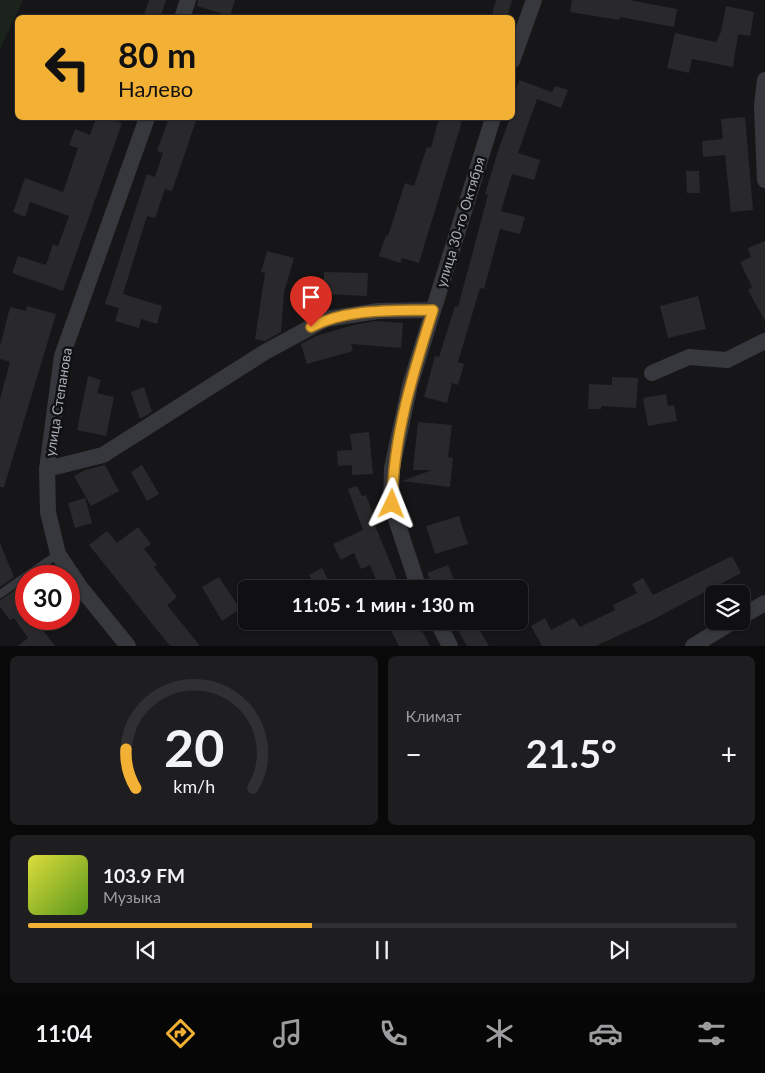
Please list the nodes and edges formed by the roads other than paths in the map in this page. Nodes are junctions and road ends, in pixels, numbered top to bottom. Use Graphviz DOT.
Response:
graph roads {
  1 [pos="188,0"];
  2 [pos="534,0"];
  3 [pos="183,15"];
  4 [pos="515,54"];
  5 [pos="765,80"];
  6 [pos="146,120"];
  7 [pos="492,120"];
  8 [pos="765,180"];
  9 [pos="433,310"];
  10 [pos="765,341"];
  11 [pos="652,373"];
  12 [pos="47,469"];
  13 [pos="58,554"];
  14 [pos="416,580"];
  15 [pos="0,594"];
  16 [pos="765,603"];
  17 [pos="750,612"];
  18 [pos="442,630"];
  19 [pos="719,630"];
  20 [pos="128,646"];
  21 [pos="450,646"];
  22 [pos="693,646"];
  1 -- 3 [label="street"];
  2 -- 4 [label="street"];
  5 -- 8 [label="street"];
  6 -- 12 [label="street, улица Степанова"];
  7 -- 9 [label="street, улица 30-го Октября"];
  9 -- 12 [label="street"];
  9 -- 14 [label="street, улица 30-го Октября"];
  10 -- 11 [label="street"];
  12 -- 13 [label="street, улица Степанова"];
  13 -- 15 [label="lane"];
  13 -- 20 [label="street, улица Степанова"];
  16 -- 17 [label="street"];
  18 -- 21 [label="street"];
  19 -- 22 [label="street"];
}
